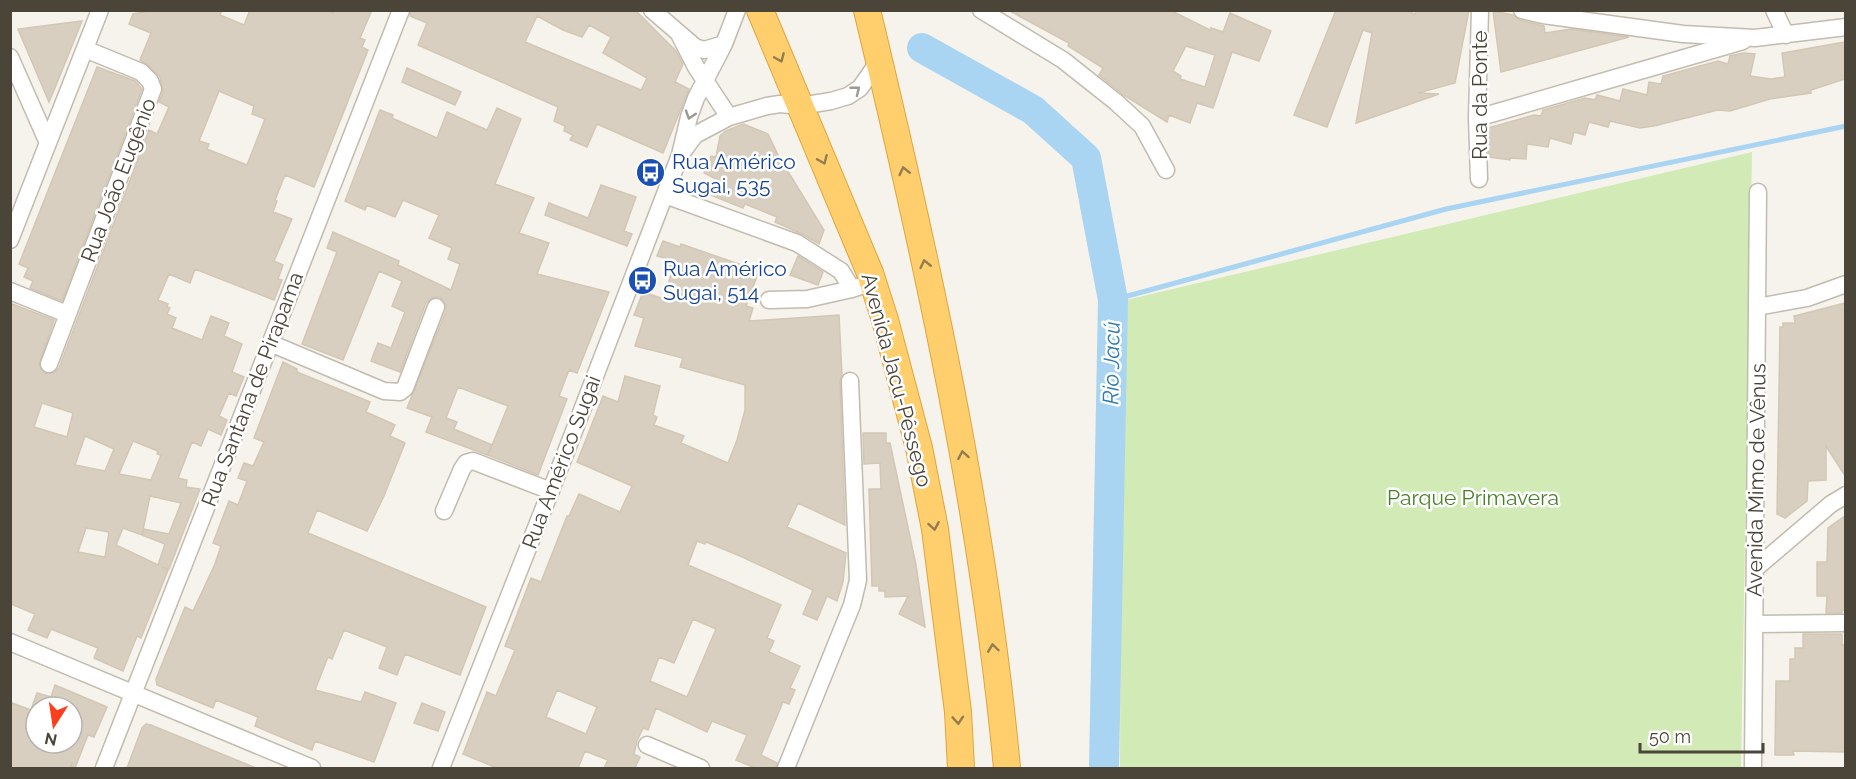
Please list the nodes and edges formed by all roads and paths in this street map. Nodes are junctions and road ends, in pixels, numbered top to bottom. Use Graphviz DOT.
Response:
graph roads {
  1 [pos="100,10"];
  2 [pos="401,10"];
  3 [pos="652,10"];
  4 [pos="737,10"];
  5 [pos="760,10"];
  6 [pos="867,10"];
  7 [pos="981,10"];
  8 [pos="1480,10"];
  9 [pos="1522,10"];
  10 [pos="1774,10"];
  11 [pos="1845,27"];
  12 [pos="1786,35"];
  13 [pos="680,36"];
  14 [pos="1755,38"];
  15 [pos="724,44"];
  16 [pos="85,49"];
  17 [pos="10,57"];
  18 [pos="879,61"];
  19 [pos="705,80"];
  20 [pos="800,106"];
  21 [pos="729,117"];
  22 [pos="1477,118"];
  23 [pos="48,143"];
  24 [pos="680,155"];
  25 [pos="1166,170"];
  26 [pos="1479,179"];
  27 [pos="1758,192"];
  28 [pos="665,195"];
  29 [pos="10,240"];
  30 [pos="1845,284"];
  31 [pos="862,286"];
  32 [pos="10,291"];
  33 [pos="769,300"];
  34 [pos="436,307"];
  35 [pos="1758,308"];
  36 [pos="67,314"];
  37 [pos="270,343"];
  38 [pos="49,364"];
  39 [pos="850,381"];
  40 [pos="550,491"];
  41 [pos="1845,495"];
  42 [pos="444,511"];
  43 [pos="1756,568"];
  44 [pos="1845,623"];
  45 [pos="1754,624"];
  46 [pos="10,642"];
  47 [pos="133,693"];
  48 [pos="647,745"];
  49 [pos="104,768"];
  50 [pos="312,768"];
  51 [pos="441,768"];
  52 [pos="701,768"];
  53 [pos="786,768"];
  54 [pos="962,768"];
  55 [pos="1007,768"];
  56 [pos="1753,768"];
  1 -- 16 [label="street"];
  2 -- 37 [label="street, Rua Santana de Pirapama"];
  3 -- 13 [label="street"];
  4 -- 15 [label="street, Rua Américo Sugai"];
  5 -- 20 [label="highway, Avenida Jacu-Pêssego, one-way"];
  6 -- 18 [label="highway, Avenida Jacu-Pêssego"];
  7 -- 25 [label="street"];
  8 -- 22 [label="street, Rua da Ponte"];
  9 -- 14 [label="street"];
  10 -- 12 [label="street"];
  11 -- 12 [label="street"];
  12 -- 14 [label="street"];
  13 -- 15 [label="street"];
  13 -- 19 [label="street"];
  14 -- 22 [label="street"];
  15 -- 19 [label="street, Rua Américo Sugai"];
  16 -- 23 [label="street"];
  16 -- 36 [label="street, Rua João Eugênio"];
  17 -- 23 [label="street"];
  20 -- 18 [label="street, Rua Américo Sugai, one-way"];
  55 -- 18 [label="highway, Avenida Jacu-Pêssego, one-way"];
  19 -- 21 [label="street"];
  19 -- 24 [label="street, Rua Américo Sugai, one-way"];
  20 -- 21 [label="street, Rua Américo Sugai"];
  20 -- 31 [label="highway, Avenida Jacu-Pêssego, one-way"];
  21 -- 24 [label="street, Rua Américo Sugai"];
  22 -- 26 [label="street, Rua da Ponte"];
  23 -- 29 [label="street"];
  24 -- 28 [label="street, Rua Américo Sugai"];
  27 -- 35 [label="street, Avenida Mimo de Vênus"];
  28 -- 31 [label="street"];
  28 -- 40 [label="street, Rua Américo Sugai"];
  30 -- 35 [label="street"];
  31 -- 33 [label="street"];
  31 -- 54 [label="highway, Avenida Jacu-Pêssego, one-way"];
  32 -- 36 [label="street"];
  34 -- 37 [label="street"];
  35 -- 43 [label="street, Avenida Mimo de Vênus"];
  36 -- 38 [label="street, Rua João Eugênio"];
  37 -- 47 [label="street, Rua Santana de Pirapama"];
  39 -- 53 [label="street"];
  40 -- 42 [label="street"];
  40 -- 51 [label="street, Rua Américo Sugai"];
  41 -- 43 [label="street"];
  43 -- 45 [label="street, Avenida Mimo de Vênus"];
  44 -- 45 [label="street"];
  45 -- 56 [label="street, Avenida Mimo de Vênus"];
  46 -- 47 [label="street"];
  47 -- 49 [label="street, Rua Santana de Pirapama"];
  47 -- 50 [label="street"];
  48 -- 52 [label="street"];
}
